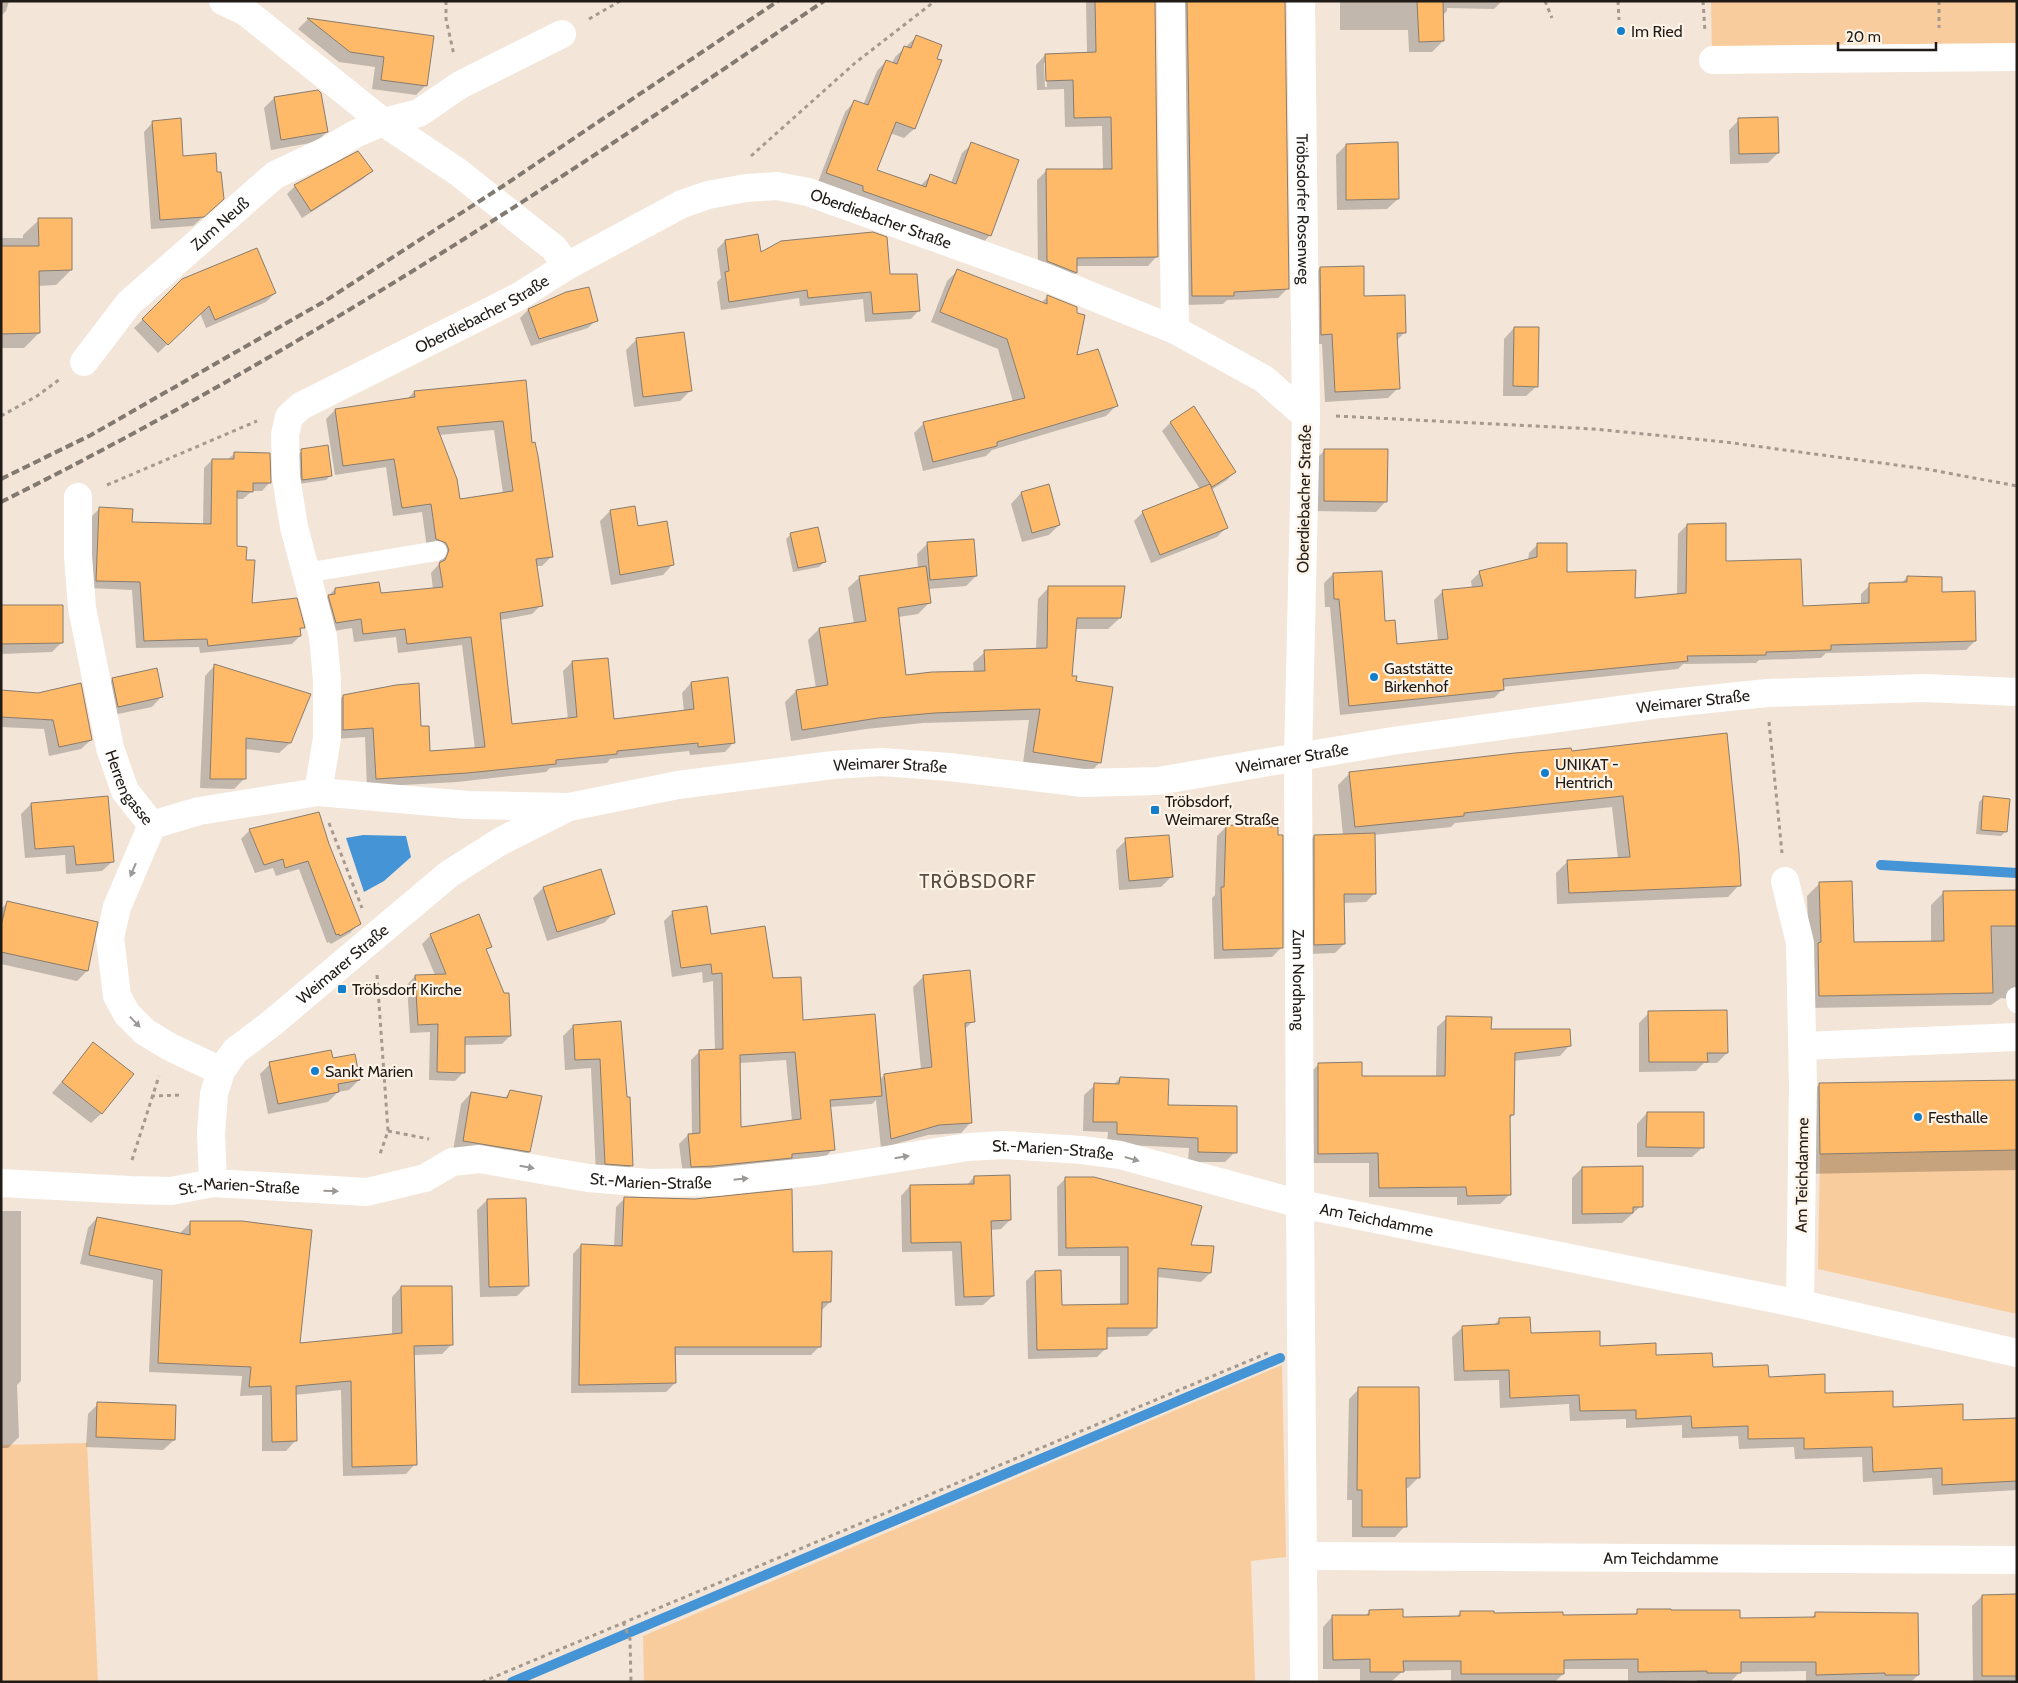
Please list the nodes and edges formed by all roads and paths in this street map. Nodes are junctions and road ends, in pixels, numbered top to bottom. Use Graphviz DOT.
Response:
graph roads {
  1 [pos="222,1"];
  2 [pos="446,1"];
  3 [pos="620,1"];
  4 [pos="935,1"];
  5 [pos="1171,1"];
  6 [pos="1301,1"];
  7 [pos="1544,1"];
  8 [pos="1618,1"];
  9 [pos="1703,1"];
  10 [pos="1939,1"];
  11 [pos="1552,18"];
  12 [pos="1619,20"];
  13 [pos="562,34"];
  14 [pos="1940,34"];
  15 [pos="1709,48"];
  16 [pos="2017,57"];
  17 [pos="460,85"];
  18 [pos="383,122"];
  19 [pos="749,157"];
  20 [pos="567,266"];
  21 [pos="1175,330"];
  22 [pos="84,362"];
  23 [pos="1,416"];
  24 [pos="1306,416"];
  25 [pos="289,418"];
  26 [pos="2017,486"];
  27 [pos="78,497"];
  28 [pos="438,551"];
  29 [pos="305,573"];
  30 [pos="2017,692"];
  31 [pos="1767,693"];
  32 [pos="1298,758"];
  33 [pos="318,792"];
  34 [pos="569,807"];
  35 [pos="152,825"];
  36 [pos="334,837"];
  37 [pos="1785,881"];
  38 [pos="374,939"];
  39 [pos="2016,998"];
  40 [pos="2017,1003"];
  41 [pos="2017,1037"];
  42 [pos="1803,1046"];
  43 [pos="170,1047"];
  44 [pos="221,1071"];
  45 [pos="1,1183"];
  46 [pos="213,1183"];
  47 [pos="130,1190"];
  48 [pos="367,1192"];
  49 [pos="1300,1204"];
  50 [pos="1800,1304"];
  51 [pos="1302,1339"];
  52 [pos="2017,1353"];
  53 [pos="1303,1556"];
  54 [pos="2017,1560"];
  55 [pos="624,1622"];
  56 [pos="482,1682"];
  57 [pos="631,1682"];
  58 [pos="1304,1682"];
  1 -- 18 [label="street"];
  2 -- 17 [label="path"];
  3 -- 13 [label="path"];
  4 -- 19 [label="path"];
  5 -- 21 [label="street"];
  6 -- 24 [label="street, Tröbsdorfer Rosenweg"];
  7 -- 11 [label="path"];
  8 -- 12 [label="path"];
  9 -- 15 [label="path"];
  10 -- 14 [label="path"];
  13 -- 17 [label="street, Zum Neuß"];
  15 -- 16 [label="street"];
  17 -- 18 [label="street, Zum Neuß"];
  18 -- 20 [label="street"];
  18 -- 22 [label="street, Zum Neuß"];
  20 -- 21 [label="street, Oberdiebacher Straße"];
  20 -- 25 [label="street, Oberdiebacher Straße"];
  21 -- 24 [label="street, Oberdiebacher Straße"];
  22 -- 23 [label="path"];
  24 -- 26 [label="path"];
  24 -- 32 [label="street, Oberdiebacher Straße"];
  25 -- 27 [label="path"];
  25 -- 29 [label="street"];
  27 -- 35 [label="street, Herrengasse"];
  28 -- 29 [label="lane"];
  29 -- 33 [label="street"];
  30 -- 31 [label="street, Weimarer Straße"];
  31 -- 32 [label="street, Weimarer Straße"];
  31 -- 37 [label="path"];
  32 -- 34 [label="street, Weimarer Straße"];
  32 -- 49 [label="street, Zum Nordhang"];
  33 -- 34 [label="street, Weimarer Straße"];
  33 -- 35 [label="street, Weimarer Straße"];
  34 -- 38 [label="street, Weimarer Straße"];
  35 -- 43 [label="street, Herrengasse, one-way"];
  36 -- 38 [label="path"];
  37 -- 42 [label="street, Am Teichdamme"];
  38 -- 44 [label="street, Weimarer Straße"];
  38 -- 48 [label="path"];
  39 -- 40 [label="lane"];
  41 -- 42 [label="street"];
  42 -- 50 [label="street, Am Teichdamme"];
  43 -- 44 [label="street, Herrengasse"];
  43 -- 47 [label="path"];
  44 -- 46 [label="street, Weimarer Straße"];
  45 -- 47 [label="street, St.-Marien-Straße"];
  46 -- 47 [label="street, St.-Marien-Straße"];
  46 -- 48 [label="street, St.-Marien-Straße, one-way"];
  48 -- 49 [label="street, St.-Marien-Straße, one-way"];
  49 -- 50 [label="street, Am Teichdamme"];
  49 -- 51 [label="street, Am Teichdamme"];
  50 -- 52 [label="street, Am Teichdamme"];
  51 -- 53 [label="street, Am Teichdamme"];
  51 -- 55 [label="path"];
  53 -- 54 [label="street, Am Teichdamme"];
  53 -- 58 [label="street, Am Teichdamme"];
  55 -- 56 [label="path"];
  55 -- 57 [label="path"];
}
